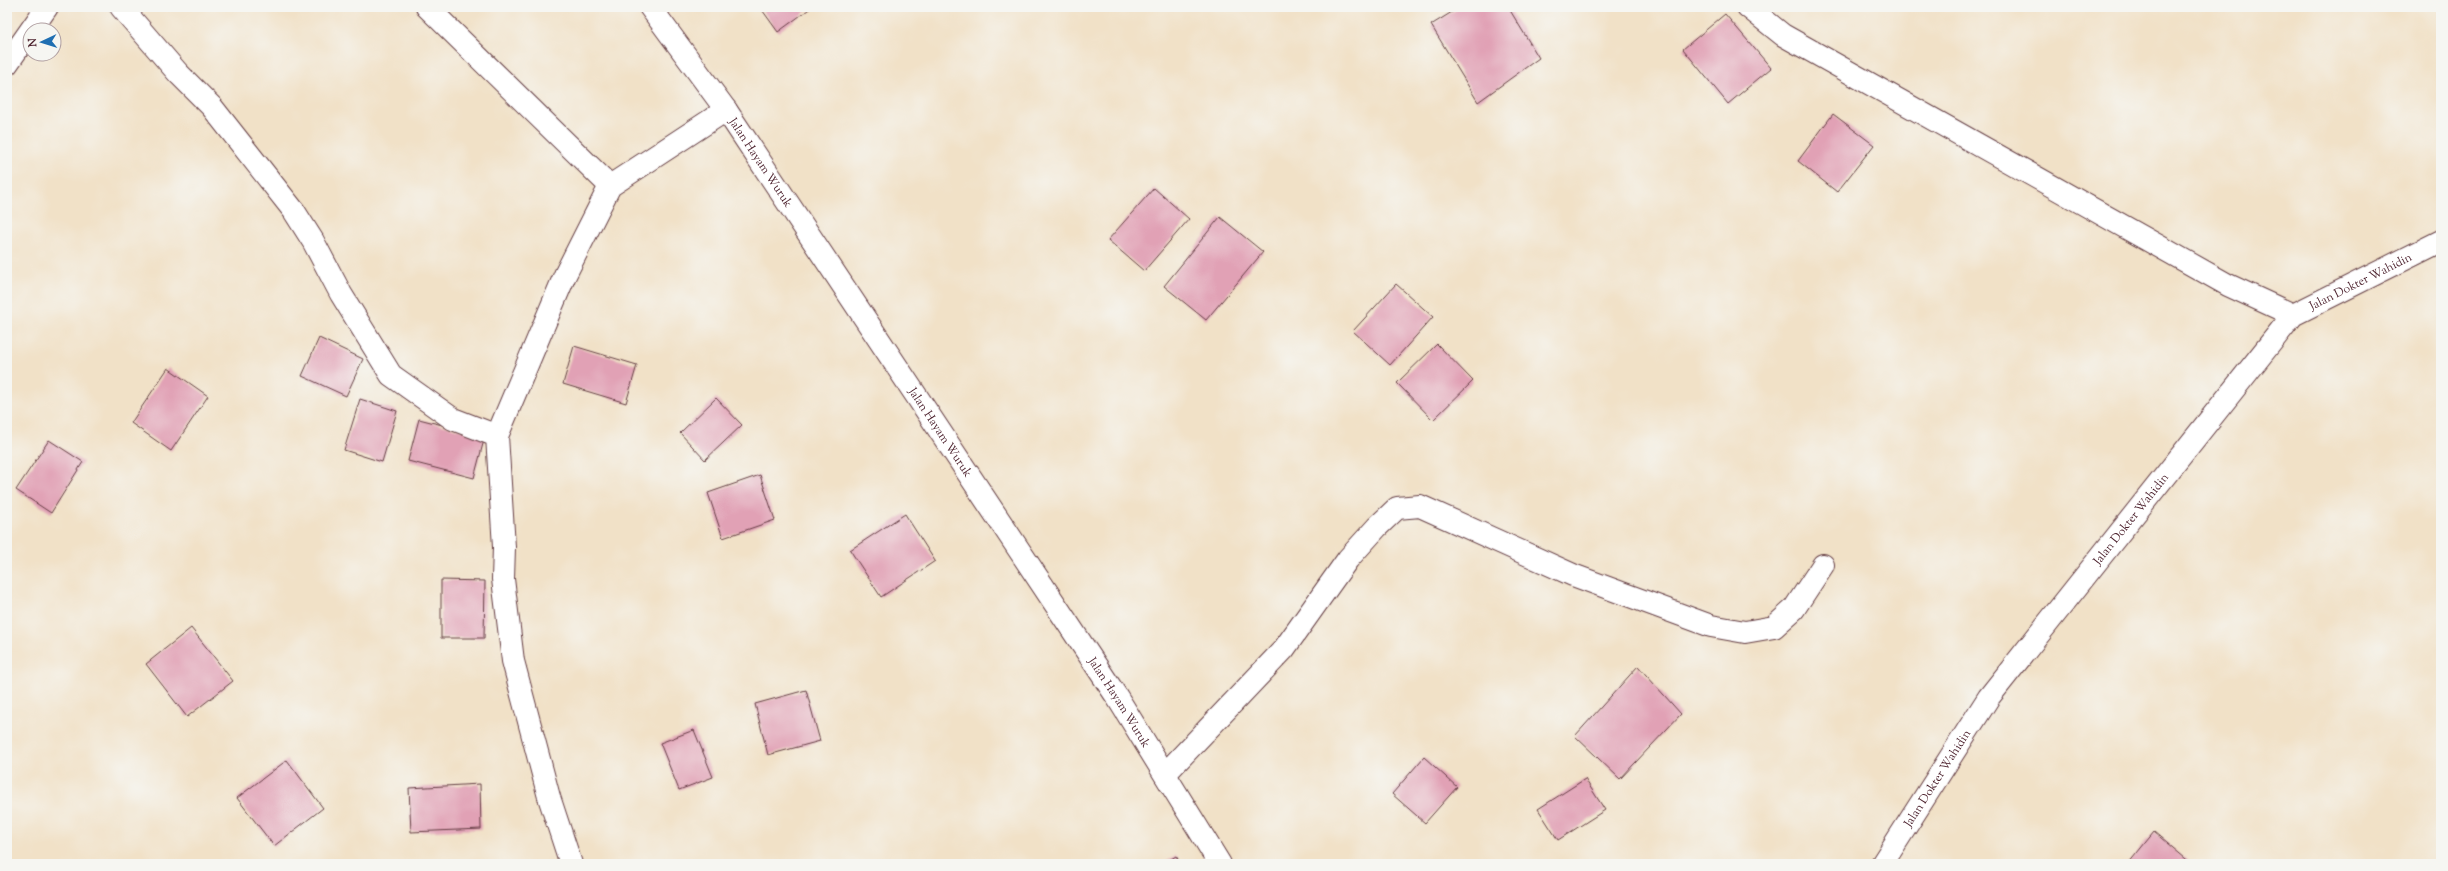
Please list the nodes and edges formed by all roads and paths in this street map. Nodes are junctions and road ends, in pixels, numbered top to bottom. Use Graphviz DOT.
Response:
graph roads {
  1 [pos="47,7"];
  2 [pos="121,7"];
  3 [pos="427,7"];
  4 [pos="650,7"];
  5 [pos="1748,7"];
  6 [pos="7,64"];
  7 [pos="726,110"];
  8 [pos="610,186"];
  9 [pos="2441,241"];
  10 [pos="2293,315"];
  11 [pos="497,436"];
  12 [pos="1823,565"];
  13 [pos="1164,774"];
  14 [pos="571,864"];
  15 [pos="1220,864"];
  16 [pos="1882,864"];
  1 -- 6 [label="street"];
  2 -- 11 [label="street"];
  3 -- 8 [label="street"];
  4 -- 7 [label="street, Jalan Hayam Wuruk"];
  5 -- 10 [label="street"];
  7 -- 8 [label="street"];
  7 -- 13 [label="street, Jalan Hayam Wuruk"];
  8 -- 11 [label="street"];
  9 -- 10 [label="street, Jalan Dokter Wahidin"];
  10 -- 16 [label="street, Jalan Dokter Wahidin"];
  11 -- 14 [label="street"];
  12 -- 13 [label="street"];
  13 -- 15 [label="street, Jalan Hayam Wuruk"];
}
